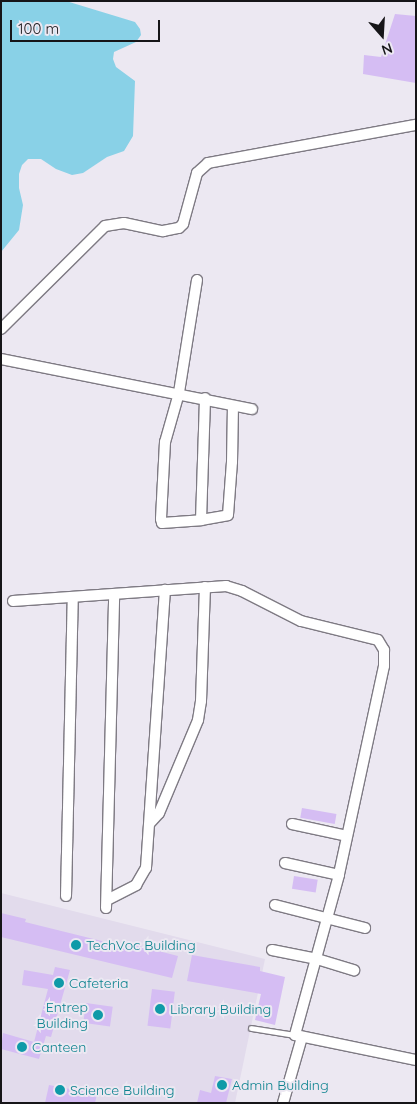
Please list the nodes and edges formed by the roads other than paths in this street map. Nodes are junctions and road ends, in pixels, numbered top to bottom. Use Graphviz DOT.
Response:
graph roads {
  1 [pos="416,125"];
  2 [pos="197,280"];
  3 [pos="1,329"];
  4 [pos="1,359"];
  5 [pos="179,393"];
  6 [pos="205,398"];
  7 [pos="233,406"];
  8 [pos="252,409"];
  9 [pos="201,520"];
  10 [pos="205,587"];
  11 [pos="165,590"];
  12 [pos="114,594"];
  13 [pos="73,596"];
  14 [pos="12,601"];
  15 [pos="150,823"];
  16 [pos="292,824"];
  17 [pos="347,836"];
  18 [pos="285,863"];
  19 [pos="339,875"];
  20 [pos="66,896"];
  21 [pos="275,905"];
  22 [pos="328,919"];
  23 [pos="365,928"];
  24 [pos="272,950"];
  25 [pos="317,959"];
  26 [pos="354,970"];
  27 [pos="251,1028"];
  28 [pos="298,1036"];
  29 [pos="416,1060"];
  30 [pos="283,1103"];
  1 -- 3 [label="street"];
  2 -- 5 [label="street"];
  4 -- 5 [label="street"];
  5 -- 6 [label="street"];
  5 -- 9 [label="street"];
  6 -- 7 [label="street"];
  6 -- 9 [label="street"];
  7 -- 8 [label="street"];
  7 -- 9 [label="street"];
  10 -- 11 [label="street"];
  10 -- 15 [label="street"];
  10 -- 17 [label="street"];
  11 -- 12 [label="street"];
  11 -- 15 [label="street"];
  12 -- 13 [label="street"];
  12 -- 15 [label="street"];
  13 -- 14 [label="street"];
  13 -- 20 [label="street"];
  16 -- 17 [label="street"];
  17 -- 19 [label="street"];
  18 -- 19 [label="street"];
  19 -- 22 [label="street"];
  21 -- 22 [label="street"];
  22 -- 23 [label="street"];
  22 -- 25 [label="street"];
  24 -- 25 [label="street"];
  25 -- 26 [label="street"];
  25 -- 28 [label="street"];
  27 -- 28 [label="lane"];
  28 -- 29 [label="street"];
  28 -- 30 [label="street"];
}
